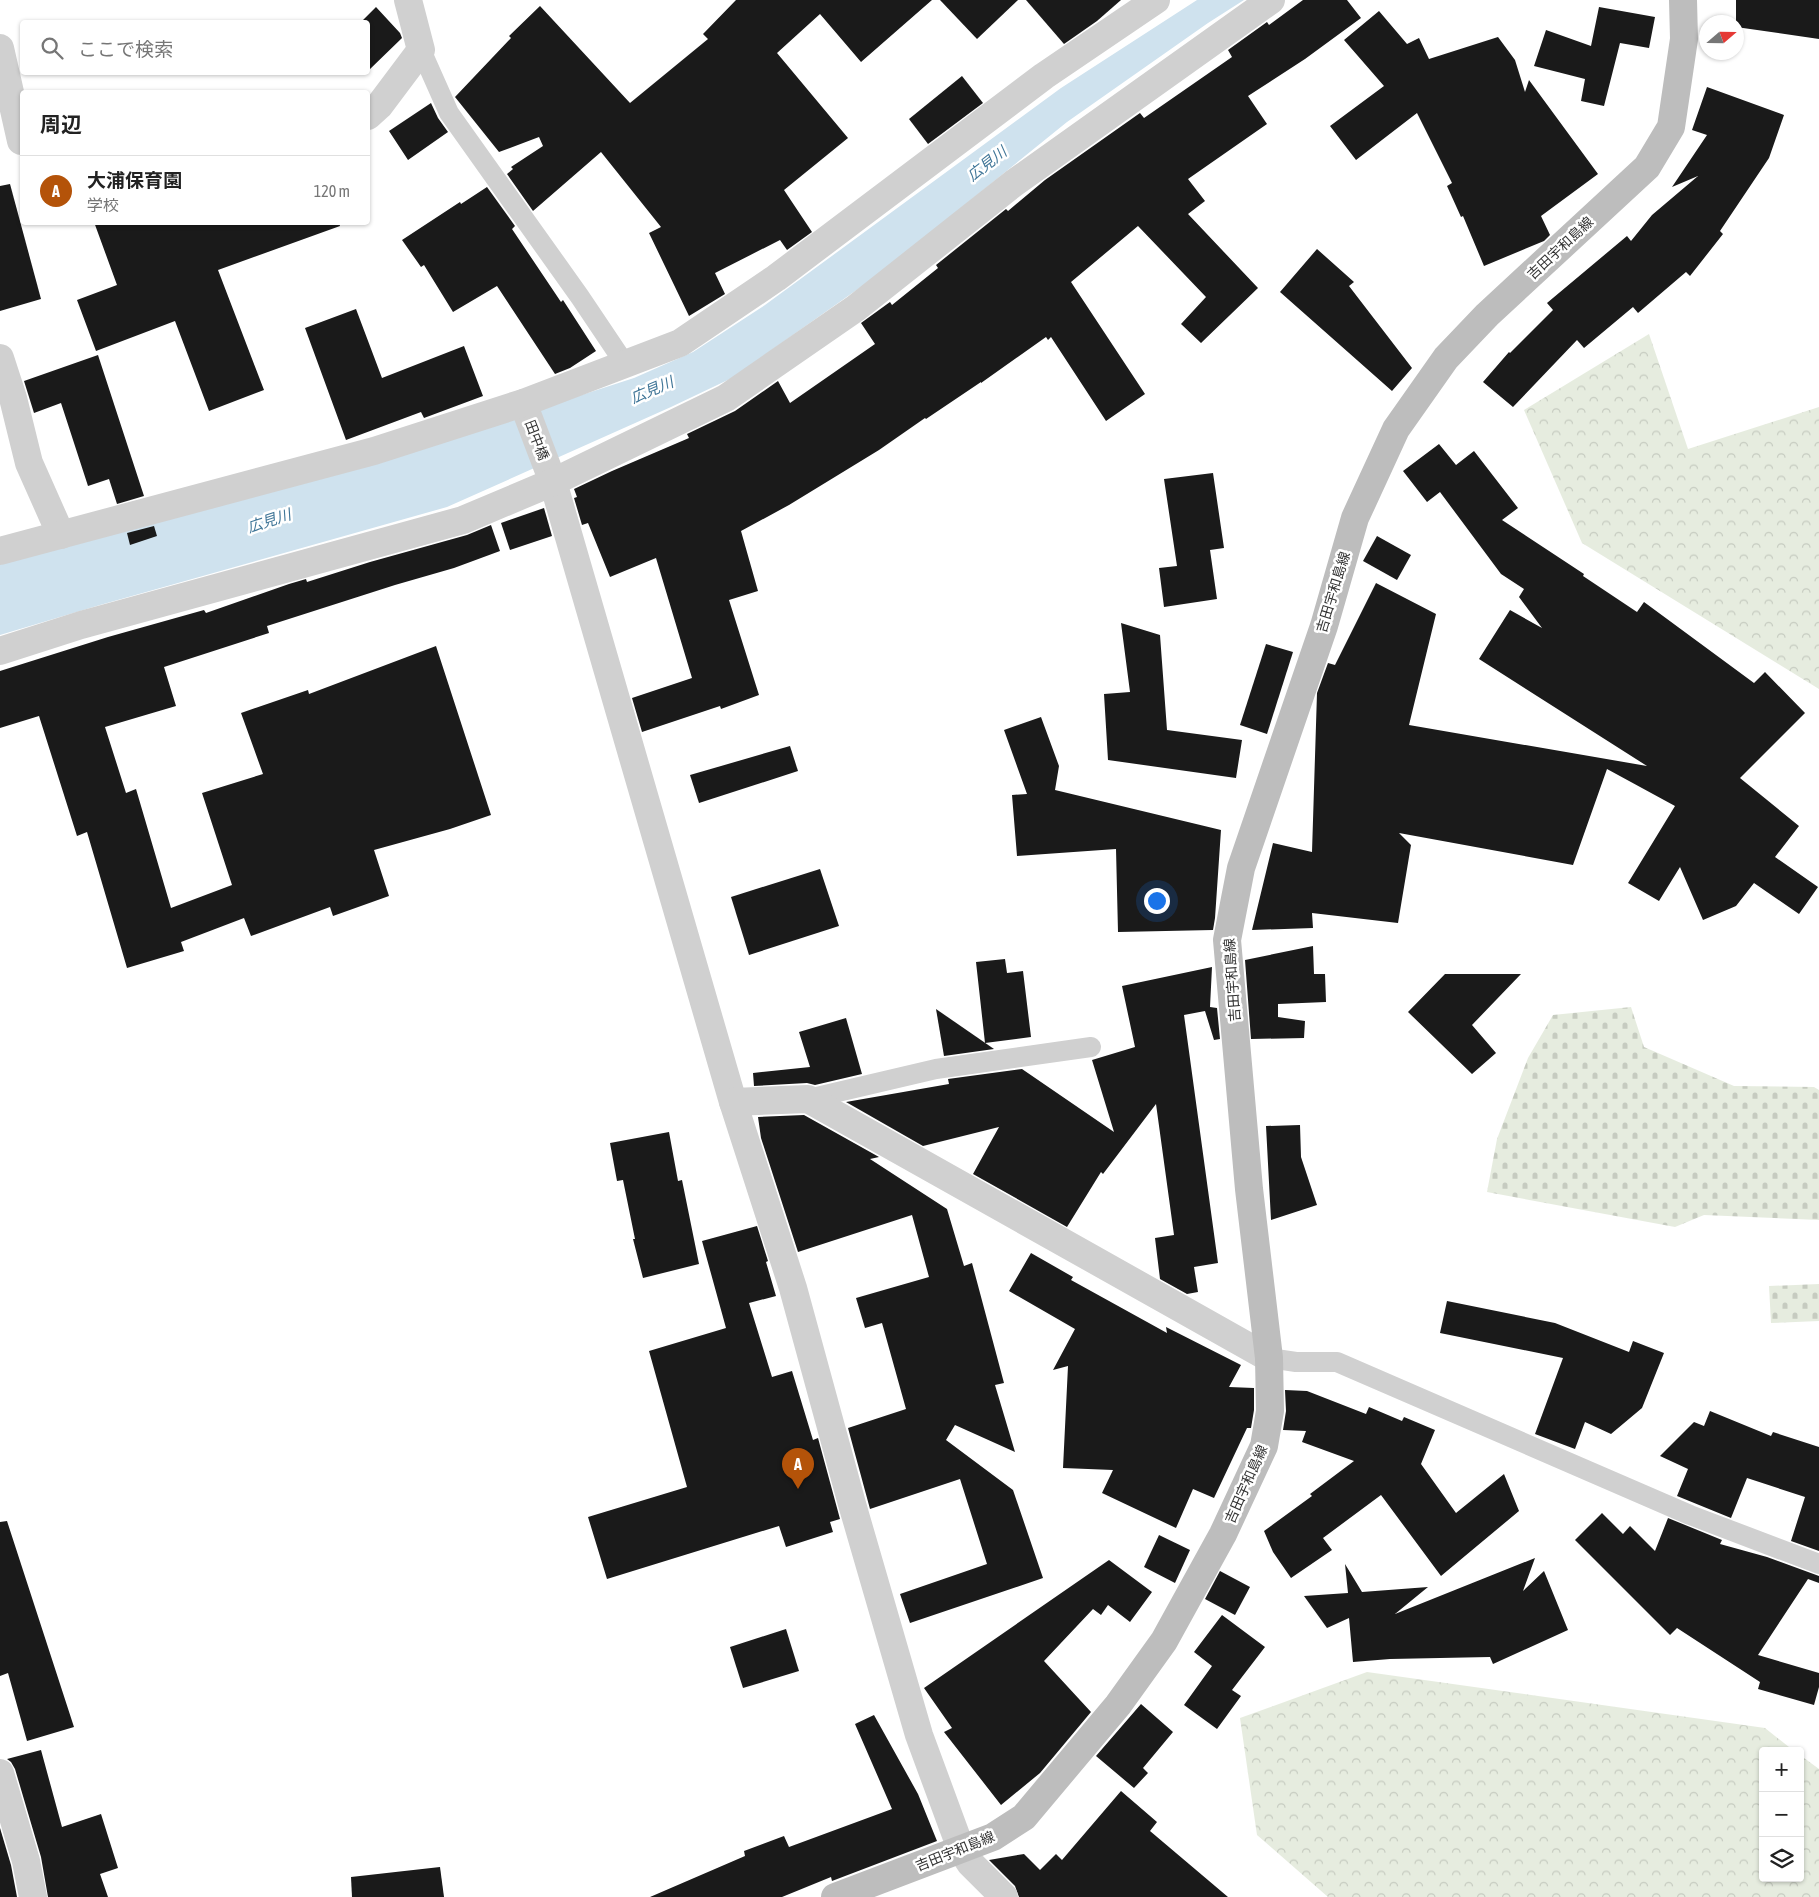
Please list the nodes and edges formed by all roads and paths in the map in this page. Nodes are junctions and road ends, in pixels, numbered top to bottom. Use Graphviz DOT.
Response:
graph roads {
  1 [pos="408,0"];
  2 [pos="1156,0"];
  3 [pos="1271,0"];
  4 [pos="1683,0"];
  5 [pos="0,48"];
  6 [pos="421,50"];
  7 [pos="370,114"];
  8 [pos="14,143"];
  9 [pos="0,358"];
  10 [pos="625,364"];
  11 [pos="525,408"];
  12 [pos="550,474"];
  13 [pos="61,535"];
  14 [pos="0,552"];
  15 [pos="0,651"];
  16 [pos="1091,1047"];
  17 [pos="808,1099"];
  18 [pos="733,1102"];
  19 [pos="1269,1358"];
  20 [pos="1819,1564"];
  21 [pos="0,1773"];
  22 [pos="961,1849"];
  23 [pos="33,1897"];
  24 [pos="835,1897"];
  25 [pos="1004,1897"];
  1 -- 6 [label="street"];
  2 -- 10 [label="street"];
  3 -- 12 [label="street"];
  4 -- 19 [label="main road, 吉田宇和島線"];
  5 -- 8 [label="street"];
  6 -- 7 [label="street"];
  6 -- 10 [label="lane"];
  9 -- 13 [label="street"];
  10 -- 11 [label="street"];
  11 -- 12 [label="street, 田中橋"];
  11 -- 13 [label="street"];
  12 -- 15 [label="street"];
  12 -- 18 [label="street, 田中橋"];
  13 -- 14 [label="street"];
  16 -- 17 [label="lane"];
  17 -- 18 [label="street"];
  17 -- 19 [label="street"];
  18 -- 22 [label="street, 田中橋"];
  19 -- 20 [label="lane"];
  19 -- 22 [label="main road, 吉田宇和島線"];
  21 -- 23 [label="street"];
  22 -- 24 [label="main road, 吉田宇和島線"];
  22 -- 25 [label="street, 田中橋"];
}
